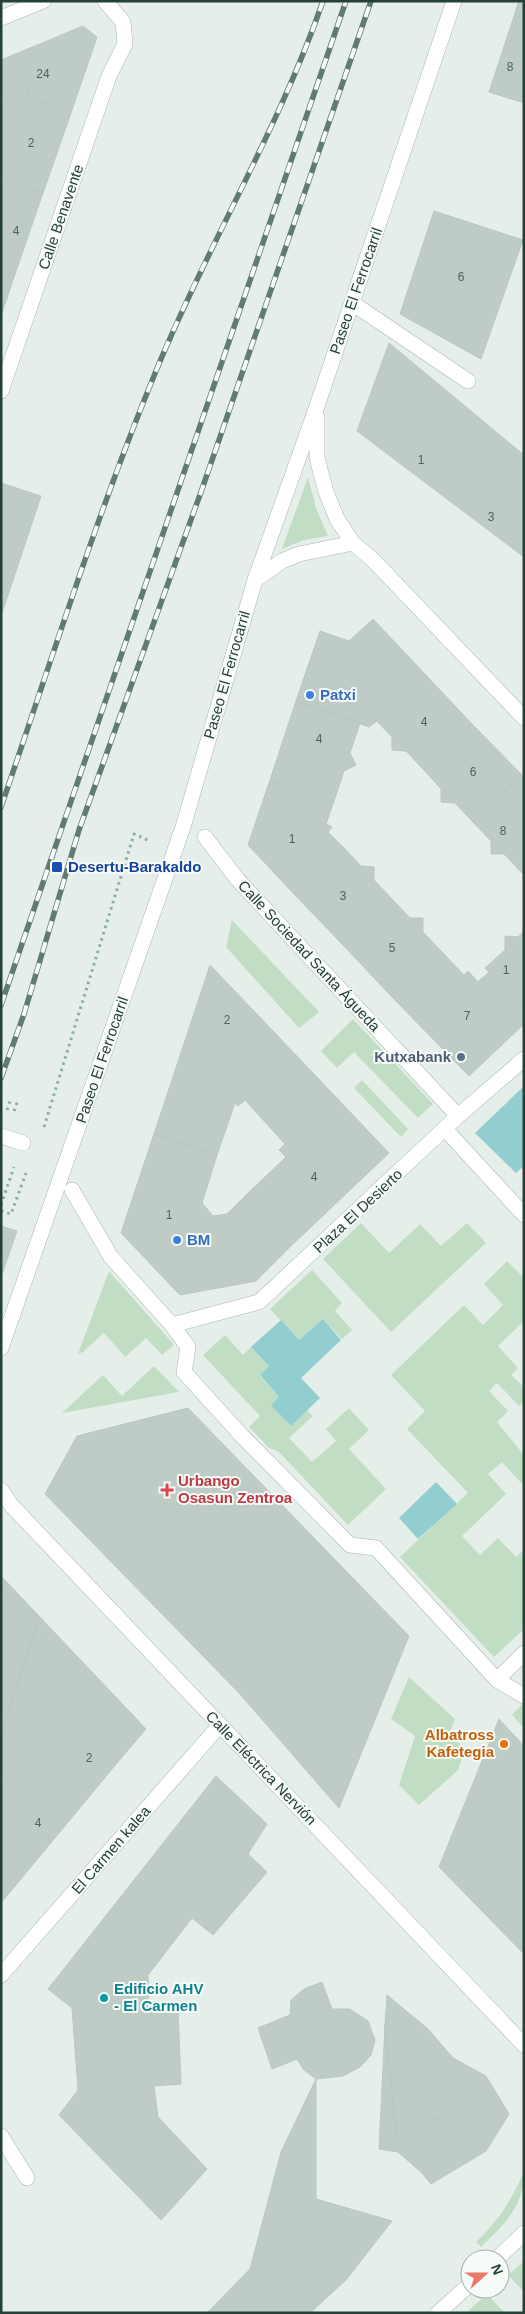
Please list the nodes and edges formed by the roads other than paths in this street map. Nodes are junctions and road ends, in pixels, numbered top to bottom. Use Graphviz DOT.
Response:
graph roads {
  1 [pos="43,1"];
  2 [pos="105,1"];
  3 [pos="454,1"];
  4 [pos="1,18"];
  5 [pos="352,303"];
  6 [pos="468,381"];
  7 [pos="1,391"];
  8 [pos="316,409"];
  9 [pos="353,543"];
  10 [pos="255,580"];
  11 [pos="524,718"];
  12 [pos="205,837"];
  13 [pos="524,1059"];
  14 [pos="458,1116"];
  15 [pos="445,1129"];
  16 [pos="1,1136"];
  17 [pos="23,1143"];
  18 [pos="72,1190"];
  19 [pos="524,1215"];
  20 [pos="172,1325"];
  21 [pos="1,1348"];
  22 [pos="1,1490"];
  23 [pos="524,1654"];
  24 [pos="497,1680"];
  25 [pos="524,1696"];
  26 [pos="220,1725"];
  27 [pos="1,1975"];
  28 [pos="524,2045"];
  29 [pos="1,2136"];
  30 [pos="27,2178"];
  31 [pos="524,2233"];
  32 [pos="507,2249"];
  33 [pos="460,2293"];
  34 [pos="438,2313"];
  1 -- 4 [label="street"];
  2 -- 7 [label="street, Calle Benavente"];
  3 -- 5 [label="street, Paseo El Ferrocarril"];
  5 -- 6 [label="street"];
  5 -- 8 [label="street, Paseo El Ferrocarril"];
  8 -- 9 [label="street"];
  8 -- 10 [label="street, Paseo El Ferrocarril"];
  9 -- 10 [label="street"];
  9 -- 11 [label="street"];
  10 -- 21 [label="street, Paseo El Ferrocarril"];
  12 -- 14 [label="street, Calle Sociedad Santa Águeda"];
  13 -- 14 [label="street, Plaza El Desierto"];
  14 -- 15 [label="street, Plaza El Desierto"];
  15 -- 19 [label="street"];
  15 -- 20 [label="street, Plaza El Desierto"];
  16 -- 17 [label="street"];
  18 -- 20 [label="street"];
  20 -- 24 [label="street"];
  22 -- 26 [label="street, Calle Eléctrica Nervión"];
  23 -- 24 [label="street"];
  24 -- 25 [label="street"];
  26 -- 27 [label="street, El Carmen kalea"];
  26 -- 28 [label="street, Calle Eléctrica Nervión"];
  29 -- 30 [label="street"];
  31 -- 32 [label="street"];
  33 -- 34 [label="street"];
}
